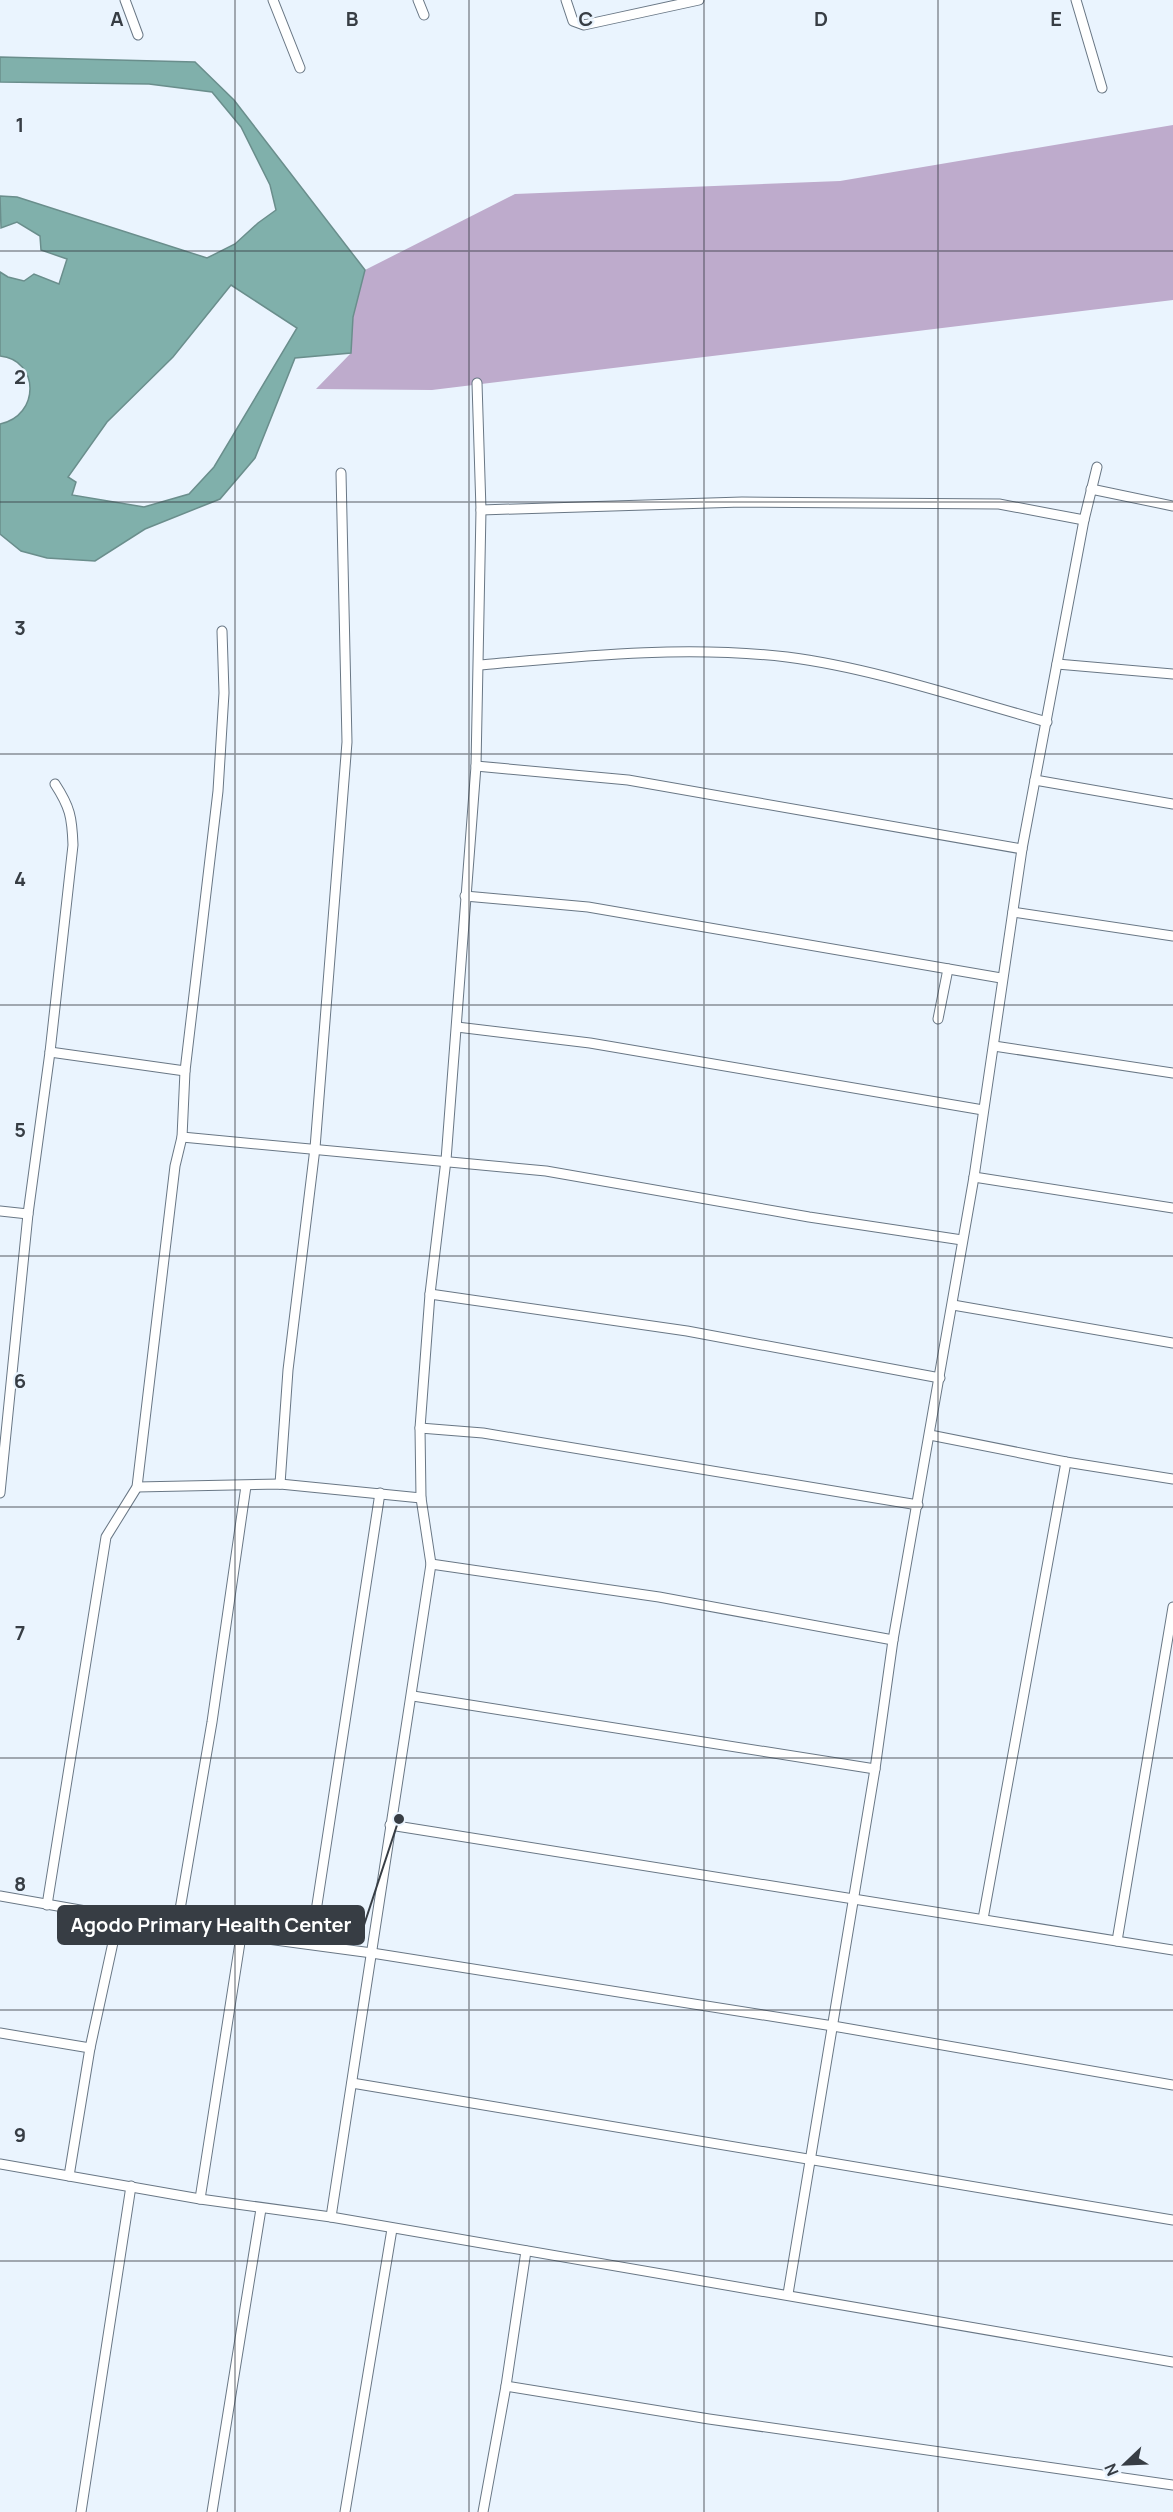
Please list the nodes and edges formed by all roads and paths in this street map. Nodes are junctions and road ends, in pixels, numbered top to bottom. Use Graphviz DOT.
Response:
graph roads {
  1 [pos="125,0"];
  2 [pos="273,0"];
  3 [pos="418,0"];
  4 [pos="566,0"];
  5 [pos="699,0"];
  6 [pos="1076,0"];
  7 [pos="424,15"];
  8 [pos="138,34"];
  9 [pos="300,68"];
  10 [pos="1102,88"];
  11 [pos="477,383"];
  12 [pos="1097,467"];
  13 [pos="341,473"];
  14 [pos="1091,489"];
  15 [pos="1173,506"];
  16 [pos="481,510"];
  17 [pos="1084,520"];
  18 [pos="222,631"];
  19 [pos="1057,664"];
  20 [pos="479,666"];
  21 [pos="1173,674"];
  22 [pos="1047,722"];
  23 [pos="476,766"];
  24 [pos="1035,780"];
  25 [pos="55,784"];
  26 [pos="1173,804"];
  27 [pos="1022,849"];
  28 [pos="465,896"];
  29 [pos="1013,912"];
  30 [pos="1173,936"];
  31 [pos="948,969"];
  32 [pos="1001,978"];
  33 [pos="938,1019"];
  34 [pos="457,1027"];
  35 [pos="994,1046"];
  36 [pos="50,1052"];
  37 [pos="185,1071"];
  38 [pos="1173,1073"];
  39 [pos="982,1110"];
  40 [pos="182,1137"];
  41 [pos="315,1148"];
  42 [pos="446,1160"];
  43 [pos="974,1177"];
  44 [pos="1173,1208"];
  45 [pos="0,1210"];
  46 [pos="28,1214"];
  47 [pos="962,1240"];
  48 [pos="430,1294"];
  49 [pos="953,1305"];
  50 [pos="1173,1343"];
  51 [pos="940,1378"];
  52 [pos="420,1428"];
  53 [pos="930,1435"];
  54 [pos="1065,1462"];
  55 [pos="1173,1479"];
  56 [pos="280,1484"];
  57 [pos="246,1486"];
  58 [pos="136,1487"];
  59 [pos="0,1492"];
  60 [pos="380,1493"];
  61 [pos="421,1498"];
  62 [pos="918,1505"];
  63 [pos="431,1564"];
  64 [pos="1173,1607"];
  65 [pos="893,1640"];
  66 [pos="413,1696"];
  67 [pos="875,1769"];
  68 [pos="390,1826"];
  69 [pos="0,1896"];
  70 [pos="853,1899"];
  71 [pos="47,1905"];
  72 [pos="119,1915"];
  73 [pos="983,1919"];
  74 [pos="177,1927"];
  75 [pos="241,1936"];
  76 [pos="1117,1941"];
  77 [pos="310,1944"];
  78 [pos="1173,1950"];
  79 [pos="372,1953"];
  80 [pos="833,2026"];
  81 [pos="0,2033"];
  82 [pos="90,2048"];
  83 [pos="352,2083"];
  84 [pos="1173,2085"];
  85 [pos="810,2158"];
  86 [pos="0,2166"];
  87 [pos="69,2176"];
  88 [pos="131,2186"];
  89 [pos="200,2199"];
  90 [pos="261,2209"];
  91 [pos="331,2217"];
  92 [pos="1173,2220"];
  93 [pos="392,2229"];
  94 [pos="526,2251"];
  95 [pos="788,2294"];
  96 [pos="1173,2362"];
  97 [pos="506,2386"];
  98 [pos="1173,2485"];
  99 [pos="81,2512"];
  100 [pos="212,2512"];
  101 [pos="345,2512"];
  102 [pos="483,2512"];
  1 -- 8 [label="street"];
  2 -- 9 [label="street"];
  3 -- 7 [label="street"];
  4 -- 5 [label="street"];
  6 -- 10 [label="street"];
  11 -- 16 [label="street"];
  12 -- 14 [label="street"];
  13 -- 41 [label="street"];
  14 -- 15 [label="street"];
  14 -- 17 [label="street"];
  16 -- 17 [label="street"];
  16 -- 20 [label="street"];
  17 -- 19 [label="street"];
  18 -- 37 [label="street"];
  19 -- 21 [label="street"];
  19 -- 22 [label="street"];
  20 -- 22 [label="street"];
  20 -- 23 [label="street"];
  22 -- 24 [label="street"];
  23 -- 27 [label="street"];
  23 -- 28 [label="street"];
  24 -- 26 [label="street"];
  24 -- 27 [label="street"];
  25 -- 36 [label="street"];
  27 -- 29 [label="street"];
  28 -- 31 [label="street"];
  28 -- 34 [label="street"];
  29 -- 30 [label="street"];
  29 -- 32 [label="street"];
  31 -- 32 [label="street"];
  31 -- 33 [label="street"];
  32 -- 35 [label="street"];
  34 -- 39 [label="street"];
  34 -- 42 [label="street"];
  35 -- 38 [label="street"];
  35 -- 39 [label="street"];
  36 -- 37 [label="street"];
  36 -- 46 [label="street"];
  37 -- 40 [label="street"];
  39 -- 43 [label="street"];
  40 -- 41 [label="street"];
  40 -- 58 [label="street"];
  41 -- 42 [label="street"];
  41 -- 56 [label="street"];
  42 -- 47 [label="street"];
  42 -- 48 [label="street"];
  43 -- 44 [label="street"];
  43 -- 47 [label="street"];
  45 -- 46 [label="street"];
  46 -- 59 [label="street"];
  47 -- 49 [label="street"];
  48 -- 51 [label="street"];
  48 -- 52 [label="street"];
  49 -- 50 [label="street"];
  49 -- 51 [label="street"];
  51 -- 53 [label="street"];
  52 -- 61 [label="street"];
  52 -- 62 [label="street"];
  53 -- 54 [label="street"];
  53 -- 62 [label="street"];
  54 -- 55 [label="street"];
  54 -- 73 [label="street"];
  56 -- 57 [label="street"];
  56 -- 60 [label="street"];
  57 -- 58 [label="street"];
  57 -- 74 [label="street"];
  58 -- 71 [label="street"];
  60 -- 61 [label="street"];
  60 -- 77 [label="street"];
  61 -- 63 [label="street"];
  62 -- 65 [label="street"];
  63 -- 65 [label="street"];
  63 -- 66 [label="street"];
  64 -- 76 [label="street"];
  65 -- 67 [label="street"];
  66 -- 67 [label="street"];
  66 -- 68 [label="street"];
  67 -- 70 [label="street"];
  68 -- 70 [label="street"];
  68 -- 79 [label="street"];
  69 -- 71 [label="street"];
  70 -- 73 [label="street"];
  70 -- 80 [label="street"];
  71 -- 72 [label="street"];
  72 -- 74 [label="street"];
  72 -- 82 [label="street"];
  73 -- 76 [label="street"];
  74 -- 75 [label="street"];
  75 -- 77 [label="street"];
  75 -- 89 [label="street"];
  76 -- 78 [label="street"];
  77 -- 79 [label="street"];
  79 -- 80 [label="street"];
  79 -- 83 [label="street"];
  80 -- 84 [label="street"];
  80 -- 85 [label="street"];
  81 -- 82 [label="street"];
  82 -- 87 [label="street"];
  83 -- 85 [label="street"];
  83 -- 91 [label="street"];
  85 -- 92 [label="street"];
  85 -- 95 [label="street"];
  86 -- 87 [label="street"];
  87 -- 88 [label="street"];
  88 -- 89 [label="street"];
  88 -- 99 [label="street"];
  89 -- 90 [label="street"];
  90 -- 91 [label="street"];
  90 -- 100 [label="street"];
  91 -- 93 [label="street"];
  93 -- 94 [label="street"];
  93 -- 101 [label="street"];
  94 -- 95 [label="street"];
  94 -- 97 [label="street"];
  95 -- 96 [label="street"];
  97 -- 98 [label="street"];
  97 -- 102 [label="street"];
}
